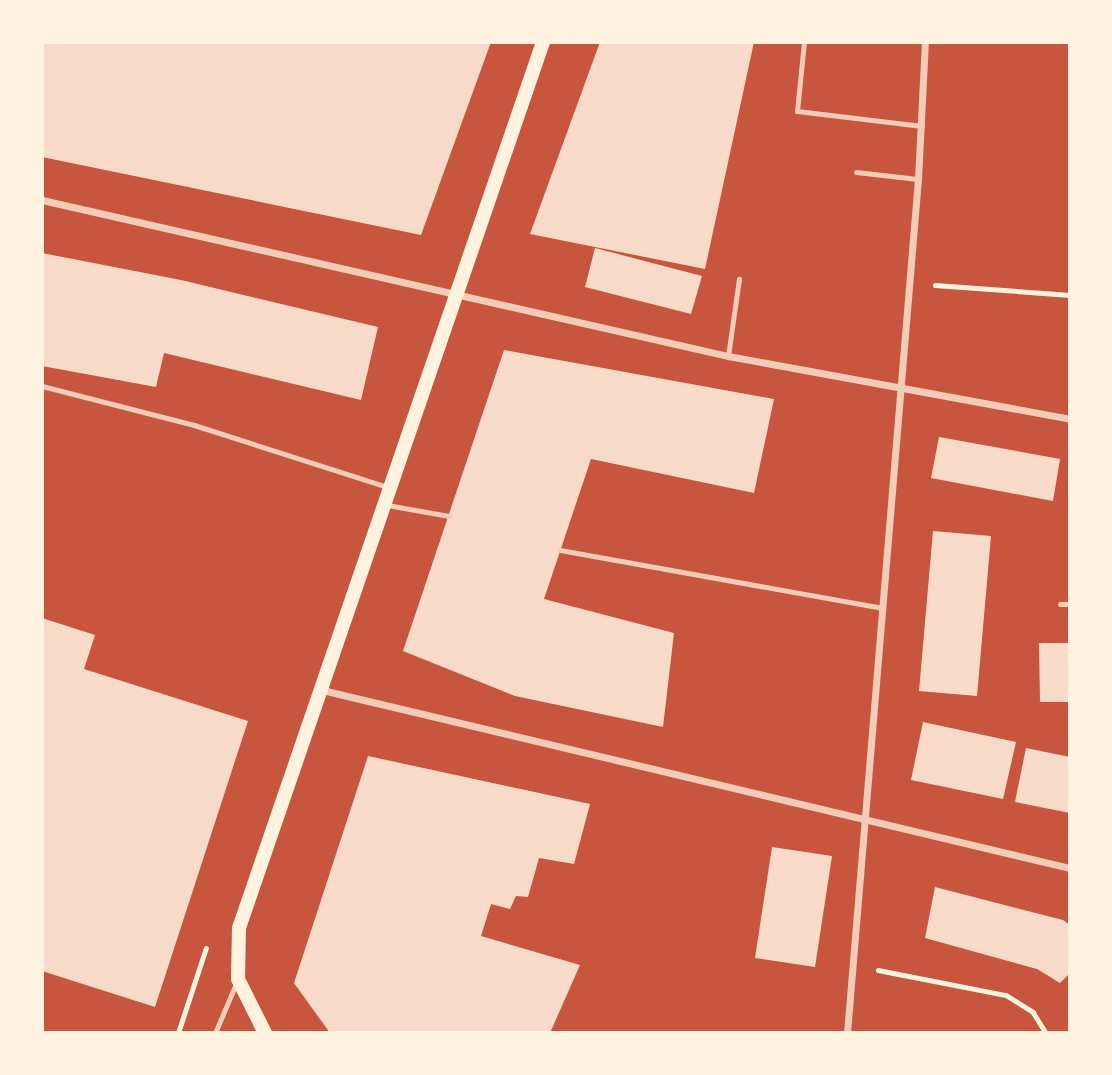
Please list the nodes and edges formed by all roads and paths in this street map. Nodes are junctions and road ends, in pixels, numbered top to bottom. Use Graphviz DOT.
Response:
graph roads {
  1 [pos="543,42"];
  2 [pos="804,42"];
  3 [pos="925,42"];
  4 [pos="922,126"];
  5 [pos="856,172"];
  6 [pos="918,178"];
  7 [pos="42,200"];
  8 [pos="739,279"];
  9 [pos="909,283"];
  10 [pos="460,292"];
  11 [pos="1070,295"];
  12 [pos="727,356"];
  13 [pos="42,386"];
  14 [pos="899,386"];
  15 [pos="1070,419"];
  16 [pos="393,489"];
  17 [pos="387,505"];
  18 [pos="449,516"];
  19 [pos="560,550"];
  20 [pos="1060,604"];
  21 [pos="1070,604"];
  22 [pos="883,608"];
  23 [pos="322,690"];
  24 [pos="866,820"];
  25 [pos="1070,868"];
  26 [pos="853,966"];
  27 [pos="238,979"];
  28 [pos="218,1026"];
  29 [pos="215,1033"];
  30 [pos="223,1033"];
  31 [pos="265,1033"];
  32 [pos="847,1033"];
  33 [pos="1046,1033"];
  1 -- 10 [label="main road"];
  2 -- 4 [label="lane"];
  3 -- 4 [label="street"];
  4 -- 6 [label="street"];
  5 -- 6 [label="lane"];
  6 -- 9 [label="street"];
  7 -- 10 [label="street"];
  8 -- 12 [label="lane"];
  9 -- 11 [label="path"];
  9 -- 14 [label="street"];
  10 -- 12 [label="street"];
  10 -- 16 [label="main road"];
  12 -- 14 [label="street"];
  13 -- 16 [label="lane"];
  14 -- 15 [label="street"];
  14 -- 22 [label="street"];
  16 -- 17 [label="main road"];
  17 -- 18 [label="lane"];
  17 -- 23 [label="main road"];
  19 -- 22 [label="lane"];
  20 -- 21 [label="lane"];
  22 -- 24 [label="street"];
  23 -- 24 [label="street"];
  23 -- 27 [label="main road"];
  24 -- 25 [label="street"];
  24 -- 26 [label="street"];
  26 -- 32 [label="street"];
  26 -- 33 [label="path"];
  27 -- 28 [label="lane"];
  27 -- 31 [label="main road"];
  28 -- 29 [label="lane"];
  28 -- 30 [label="lane"];
}
